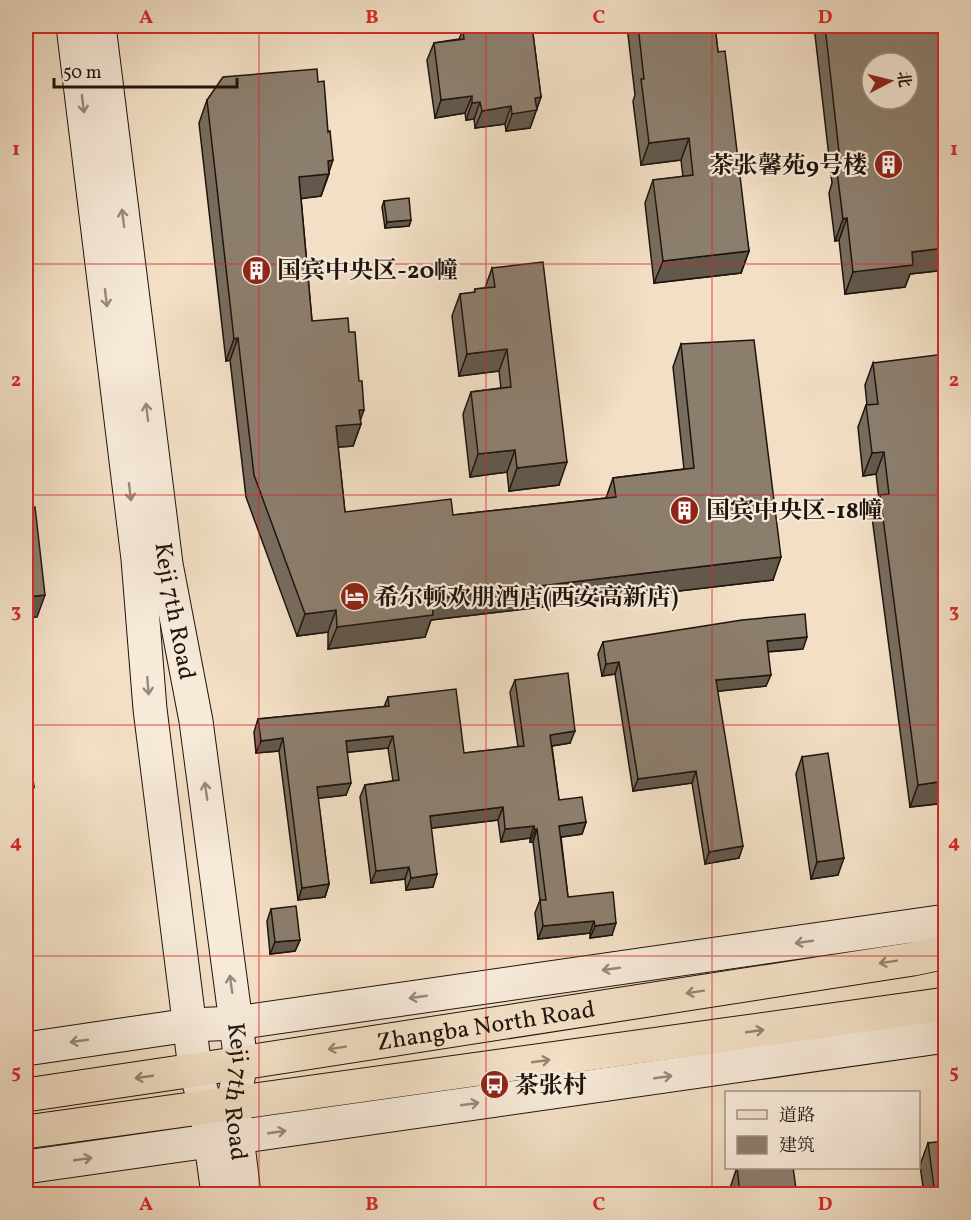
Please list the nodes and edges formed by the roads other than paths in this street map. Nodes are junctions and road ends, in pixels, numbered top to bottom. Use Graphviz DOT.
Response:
graph roads {
  1 [pos="73,26"];
  2 [pos="99,26"];
  3 [pos="945,921"];
  4 [pos="945,952"];
  5 [pos="945,1004"];
  6 [pos="236,1023"];
  7 [pos="190,1025"];
  8 [pos="945,1036"];
  9 [pos="26,1049"];
  10 [pos="241,1063"];
  11 [pos="195,1069"];
  12 [pos="26,1095"];
  13 [pos="220,1105"];
  14 [pos="26,1132"];
  15 [pos="224,1140"];
  16 [pos="26,1167"];
  17 [pos="218,1194"];
  18 [pos="244,1194"];
  1 -- 7 [label="street, Keji 7th Road, one-way"];
  6 -- 2 [label="street, Keji 7th Road, one-way"];
  3 -- 6 [label="street, one-way"];
  4 -- 10 [label="main road, Zhangba North Road, one-way"];
  13 -- 5 [label="main road, Zhangba North Road, one-way"];
  6 -- 7 [label="street"];
  6 -- 10 [label="street, Keji 7th Road"];
  7 -- 9 [label="street, one-way"];
  7 -- 11 [label="street, Keji 7th Road"];
  15 -- 8 [label="street, one-way"];
  10 -- 11 [label="main road, Zhangba North Road"];
  10 -- 13 [label="street, Keji 7th Road"];
  11 -- 12 [label="main road, Zhangba North Road, one-way"];
  11 -- 13 [label="street, Keji 7th Road"];
  13 -- 14 [label="main road, Zhangba North Road"];
  13 -- 15 [label="street, Keji 7th Road"];
  16 -- 15 [label="street, one-way"];
  15 -- 17 [label="street, Keji 7th Road"];
  15 -- 18 [label="street, Keji 7th Road"];
}
